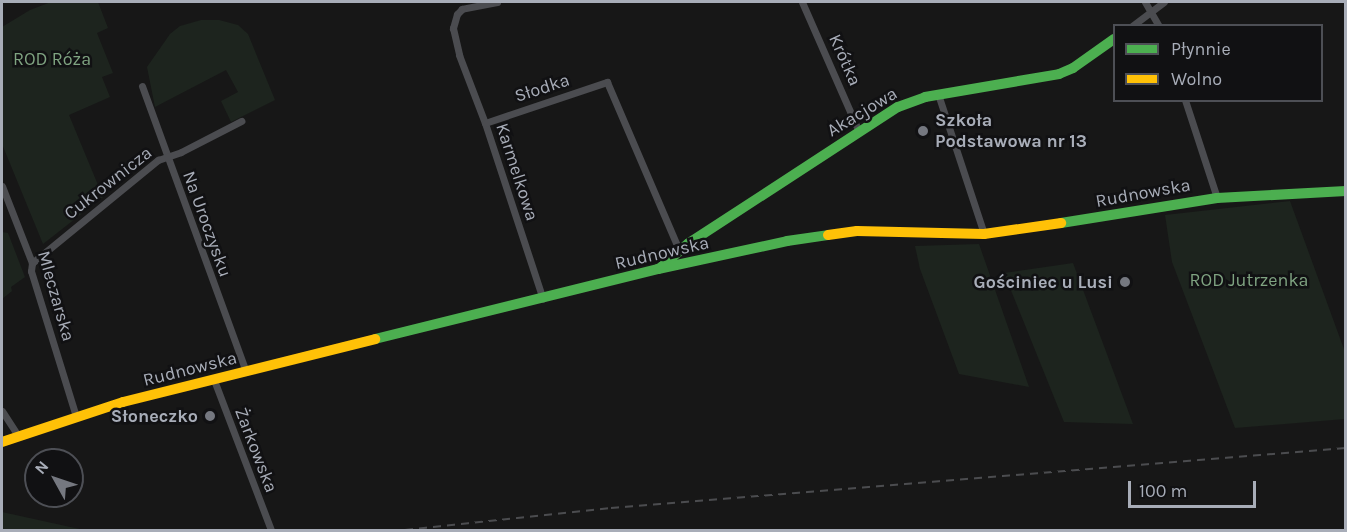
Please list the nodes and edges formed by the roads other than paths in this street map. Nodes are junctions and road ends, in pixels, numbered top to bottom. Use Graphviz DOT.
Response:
graph roads {
  1 [pos="497,2"];
  2 [pos="802,2"];
  3 [pos="1145,2"];
  4 [pos="1164,2"];
  5 [pos="1151,11"];
  6 [pos="1135,24"];
  7 [pos="1158,24"];
  8 [pos="1113,40"];
  9 [pos="142,86"];
  10 [pos="938,94"];
  11 [pos="1186,102"];
  12 [pos="241,121"];
  13 [pos="485,123"];
  14 [pos="859,132"];
  15 [pos="166,157"];
  16 [pos="2,186"];
  17 [pos="1346,191"];
  18 [pos="1217,198"];
  19 [pos="984,234"];
  20 [pos="679,250"];
  21 [pos="32,263"];
  22 [pos="658,269"];
  23 [pos="543,298"];
  24 [pos="246,372"];
  25 [pos="214,380"];
  26 [pos="2,411"];
  27 [pos="76,416"];
  28 [pos="18,436"];
  29 [pos="2,442"];
  30 [pos="271,531"];
  1 -- 13 [label="street, Karmelkowa"];
  2 -- 14 [label="street, Krótka"];
  3 -- 5 [label="street"];
  4 -- 5 [label="street"];
  5 -- 6 [label="street"];
  5 -- 7 [label="street"];
  8 -- 10 [label="main road, Akacjowa"];
  9 -- 15 [label="street, Na Uroczysku"];
  10 -- 14 [label="main road, Akacjowa"];
  10 -- 19 [label="street"];
  11 -- 18 [label="street"];
  12 -- 15 [label="street, Cukrownicza"];
  13 -- 20 [label="street, Słodka"];
  13 -- 23 [label="street, Karmelkowa"];
  14 -- 20 [label="main road, Akacjowa"];
  15 -- 21 [label="street, Cukrownicza"];
  15 -- 24 [label="street, Na Uroczysku"];
  16 -- 21 [label="street, Mleczarska"];
  17 -- 18 [label="main road, Rudnowska"];
  18 -- 19 [label="main road, Rudnowska"];
  19 -- 22 [label="main road, Rudnowska"];
  20 -- 22 [label="main road, Akacjowa"];
  21 -- 27 [label="street, Mleczarska"];
  22 -- 23 [label="main road, Rudnowska"];
  23 -- 24 [label="main road, Rudnowska"];
  24 -- 25 [label="main road, Rudnowska"];
  25 -- 27 [label="main road, Rudnowska"];
  25 -- 30 [label="street, Żarkowska"];
  26 -- 28 [label="street"];
  27 -- 28 [label="main road, Rudnowska"];
  28 -- 29 [label="main road, Rudnowska"];
}
